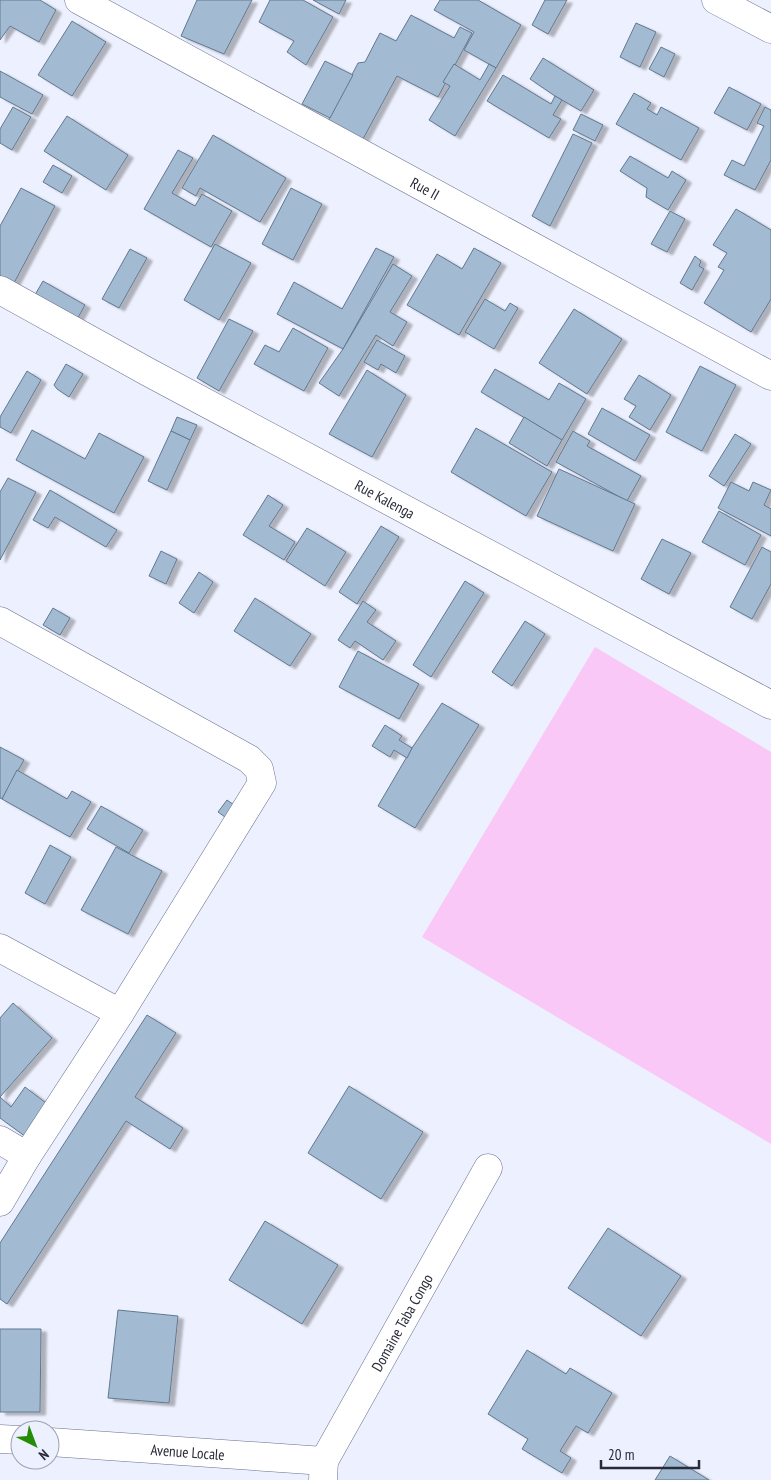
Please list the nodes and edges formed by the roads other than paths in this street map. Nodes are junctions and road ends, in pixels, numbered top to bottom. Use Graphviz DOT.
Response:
graph roads {
  1 [pos="79,0"];
  2 [pos="716,0"];
  3 [pos="771,29"];
  4 [pos="0,290"];
  5 [pos="771,376"];
  6 [pos="0,621"];
  7 [pos="771,705"];
  8 [pos="0,948"];
  9 [pos="120,1012"];
  10 [pos="0,1140"];
  11 [pos="27,1156"];
  12 [pos="488,1168"];
  13 [pos="0,1202"];
  14 [pos="60,1443"];
  15 [pos="323,1471"];
  1 -- 5 [label="street, Rue II"];
  2 -- 3 [label="street"];
  4 -- 7 [label="street, Rue Kalenga"];
  6 -- 9 [label="street"];
  8 -- 9 [label="street"];
  9 -- 11 [label="street"];
  10 -- 11 [label="street"];
  11 -- 13 [label="street"];
  12 -- 15 [label="street, Domaine Taba Congo"];
  14 -- 15 [label="street, Avenue Locale"];
}
